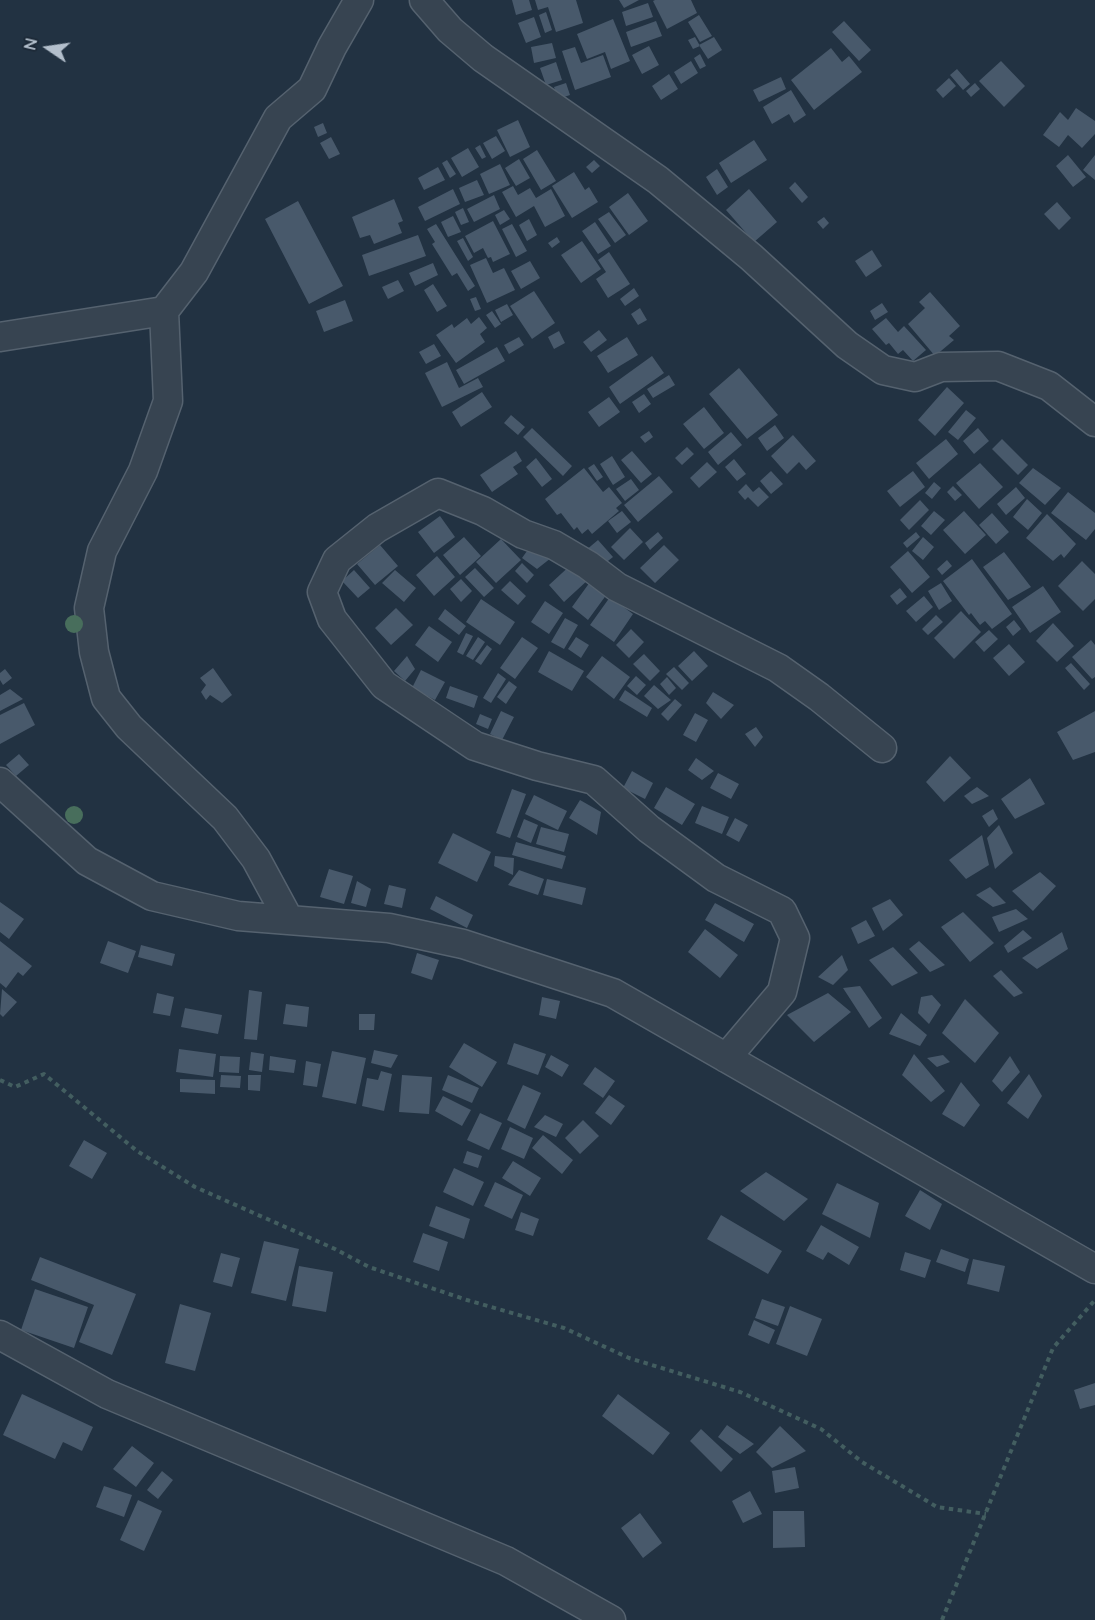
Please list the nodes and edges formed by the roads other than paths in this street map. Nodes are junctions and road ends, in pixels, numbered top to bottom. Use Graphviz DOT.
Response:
graph roads {
  1 [pos="359,0"];
  2 [pos="424,0"];
  3 [pos="164,311"];
  4 [pos="0,337"];
  5 [pos="1095,422"];
  6 [pos="882,748"];
  7 [pos="0,782"];
  8 [pos="289,920"];
  9 [pos="726,1058"];
  10 [pos="1095,1269"];
  11 [pos="0,1335"];
  12 [pos="611,1620"];
  1 -- 3 [label="street"];
  2 -- 5 [label="street"];
  3 -- 4 [label="street"];
  3 -- 8 [label="street"];
  6 -- 9 [label="street"];
  7 -- 8 [label="street"];
  8 -- 9 [label="street"];
  9 -- 10 [label="street"];
  11 -- 12 [label="street"];
}
